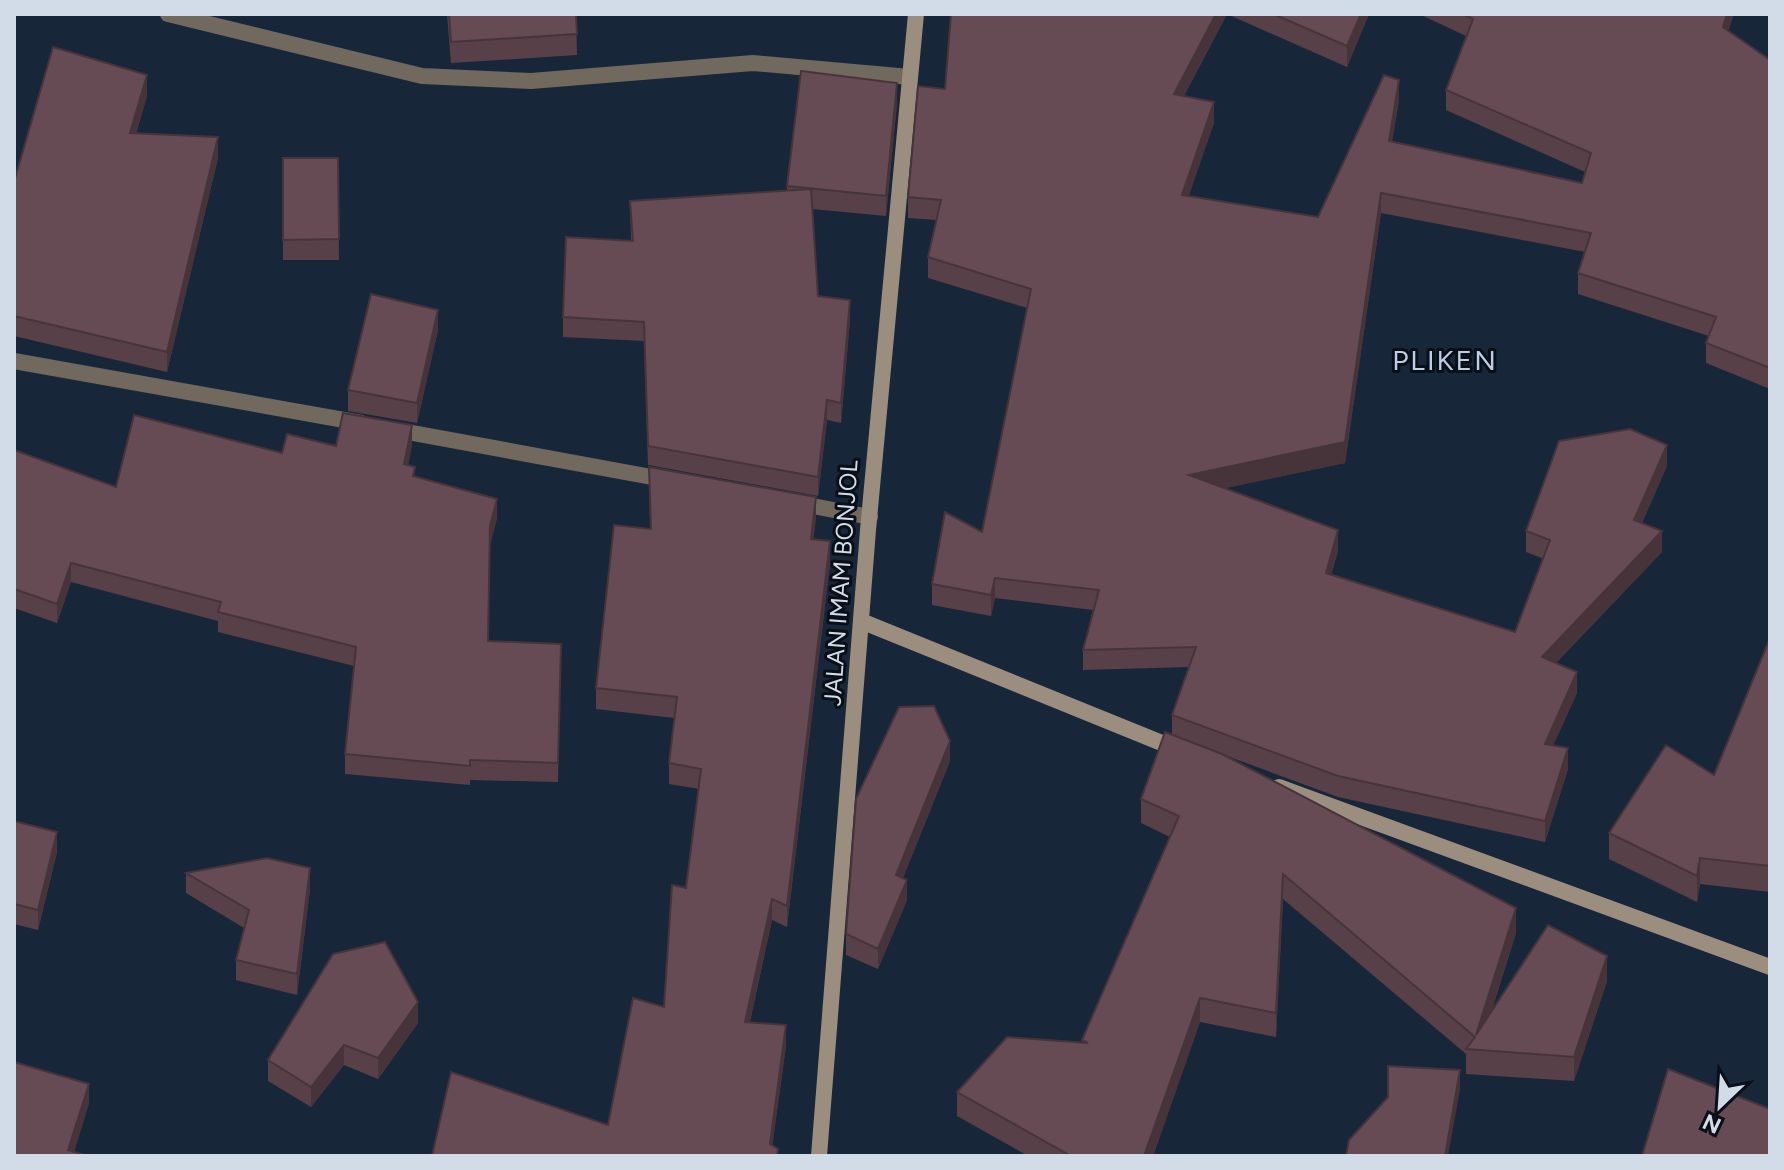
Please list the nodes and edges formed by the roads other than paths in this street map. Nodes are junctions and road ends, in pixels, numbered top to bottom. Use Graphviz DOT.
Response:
graph roads {
  1 [pos="168,14"];
  2 [pos="916,14"];
  3 [pos="910,77"];
  4 [pos="14,361"];
  5 [pos="685,483"];
  6 [pos="777,500"];
  7 [pos="870,517"];
  8 [pos="861,621"];
  9 [pos="1198,757"];
  10 [pos="1257,778"];
  11 [pos="1770,967"];
  12 [pos="819,1156"];
  1 -- 3 [label="street"];
  2 -- 3 [label="main road, JALAN IMAM BONJOL"];
  3 -- 7 [label="main road, JALAN IMAM BONJOL"];
  4 -- 5 [label="street"];
  6 -- 7 [label="street"];
  7 -- 8 [label="main road, JALAN IMAM BONJOL"];
  8 -- 9 [label="main road"];
  8 -- 12 [label="main road, JALAN IMAM BONJOL"];
  10 -- 11 [label="main road"];
}
